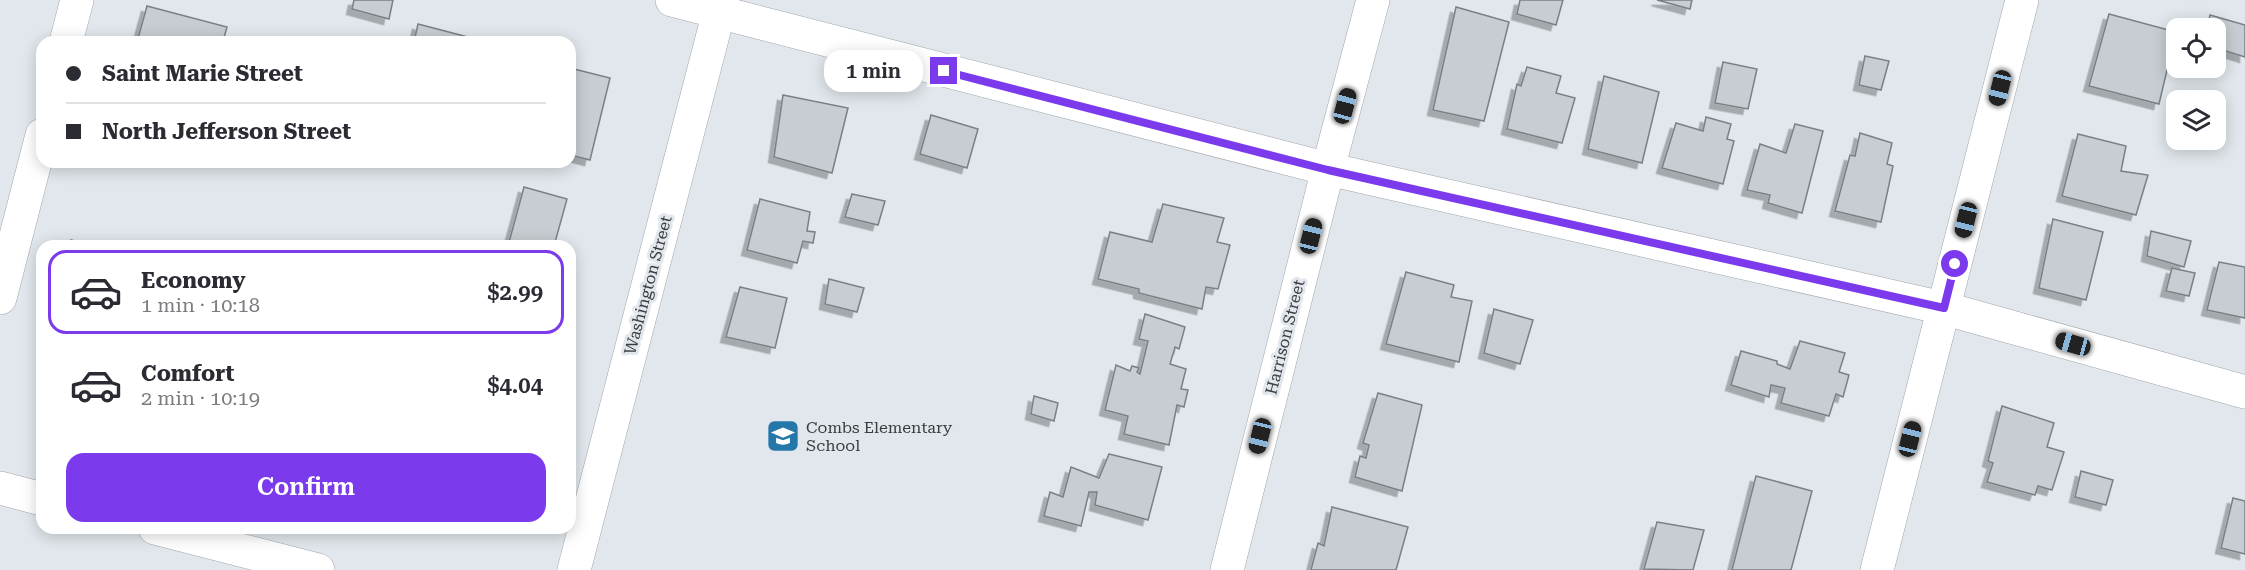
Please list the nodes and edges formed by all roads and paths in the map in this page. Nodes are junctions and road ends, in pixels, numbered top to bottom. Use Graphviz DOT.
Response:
graph roads {
  1 [pos="77,0"];
  2 [pos="672,0"];
  3 [pos="1373,0"];
  4 [pos="2022,0"];
  5 [pos="721,7"];
  6 [pos="68,36"];
  7 [pos="36,158"];
  8 [pos="1328,170"];
  9 [pos="0,298"];
  10 [pos="1944,308"];
  11 [pos="2245,392"];
  12 [pos="0,488"];
  13 [pos="36,497"];
  14 [pos="178,534"];
  15 [pos="318,570"];
  16 [pos="574,570"];
  17 [pos="1227,570"];
  18 [pos="1877,570"];
  1 -- 6 [label="street"];
  2 -- 5 [label="street"];
  3 -- 8 [label="street, Harrison Street"];
  4 -- 10 [label="street"];
  5 -- 8 [label="street"];
  5 -- 16 [label="street, Washington Street"];
  7 -- 9 [label="street"];
  8 -- 10 [label="street"];
  8 -- 17 [label="street, Harrison Street"];
  10 -- 11 [label="street"];
  10 -- 18 [label="street"];
  12 -- 13 [label="street"];
  14 -- 15 [label="street"];
}
